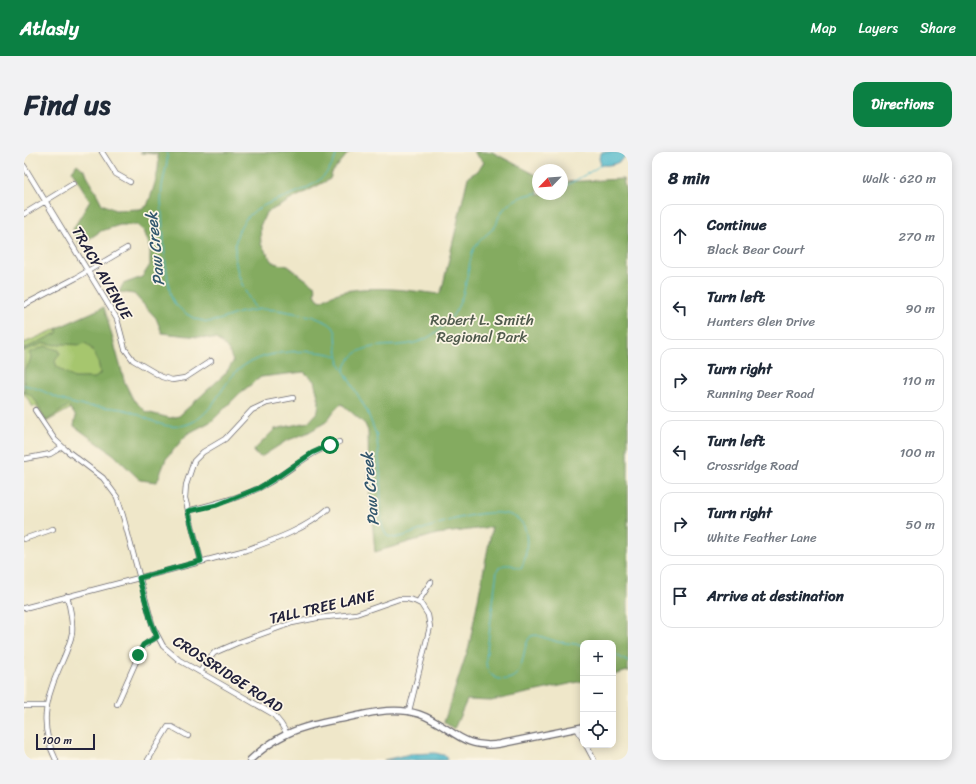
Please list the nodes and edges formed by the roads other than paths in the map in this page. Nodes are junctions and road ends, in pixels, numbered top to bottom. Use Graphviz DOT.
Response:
graph roads {
  1 [pos="102,152"];
  2 [pos="24,166"];
  3 [pos="130,182"];
  4 [pos="73,184"];
  5 [pos="46,201"];
  6 [pos="24,214"];
  7 [pos="127,248"];
  8 [pos="88,271"];
  9 [pos="24,305"];
  10 [pos="211,361"];
  11 [pos="293,398"];
  12 [pos="35,410"];
  13 [pos="339,442"];
  14 [pos="62,447"];
  15 [pos="24,459"];
  16 [pos="328,509"];
  17 [pos="188,511"];
  18 [pos="53,529"];
  19 [pos="24,538"];
  20 [pos="201,561"];
  21 [pos="139,578"];
  22 [pos="431,582"];
  23 [pos="67,596"];
  24 [pos="418,602"];
  25 [pos="24,608"];
  26 [pos="157,637"];
  27 [pos="200,672"];
  28 [pos="117,704"];
  29 [pos="24,706"];
  30 [pos="46,706"];
  31 [pos="409,711"];
  32 [pos="580,728"];
  33 [pos="287,734"];
  34 [pos="188,736"];
  35 [pos="588,748"];
  36 [pos="56,760"];
  37 [pos="148,760"];
  38 [pos="250,760"];
  39 [pos="594,760"];
  1 -- 3 [label="street"];
  2 -- 5 [label="street, TRACY AVENUE"];
  4 -- 5 [label="street"];
  5 -- 6 [label="street"];
  5 -- 8 [label="street, TRACY AVENUE"];
  7 -- 8 [label="street"];
  8 -- 9 [label="street"];
  8 -- 10 [label="street, TRACY AVENUE"];
  11 -- 17 [label="street"];
  12 -- 14 [label="street, CROSSRIDGE ROAD"];
  13 -- 17 [label="street"];
  14 -- 15 [label="street"];
  14 -- 21 [label="street, CROSSRIDGE ROAD"];
  16 -- 20 [label="street"];
  17 -- 20 [label="street"];
  18 -- 19 [label="street"];
  20 -- 21 [label="street"];
  21 -- 23 [label="street"];
  21 -- 26 [label="street, CROSSRIDGE ROAD"];
  22 -- 24 [label="street"];
  23 -- 25 [label="street"];
  23 -- 30 [label="street"];
  24 -- 27 [label="street, TALL TREE LANE"];
  24 -- 31 [label="street"];
  26 -- 27 [label="street, CROSSRIDGE ROAD"];
  26 -- 28 [label="street"];
  27 -- 33 [label="street, CROSSRIDGE ROAD"];
  29 -- 30 [label="street"];
  30 -- 36 [label="street"];
  31 -- 32 [label="street"];
  31 -- 33 [label="street"];
  33 -- 38 [label="street"];
  34 -- 37 [label="street"];
  35 -- 39 [label="street"];
}
